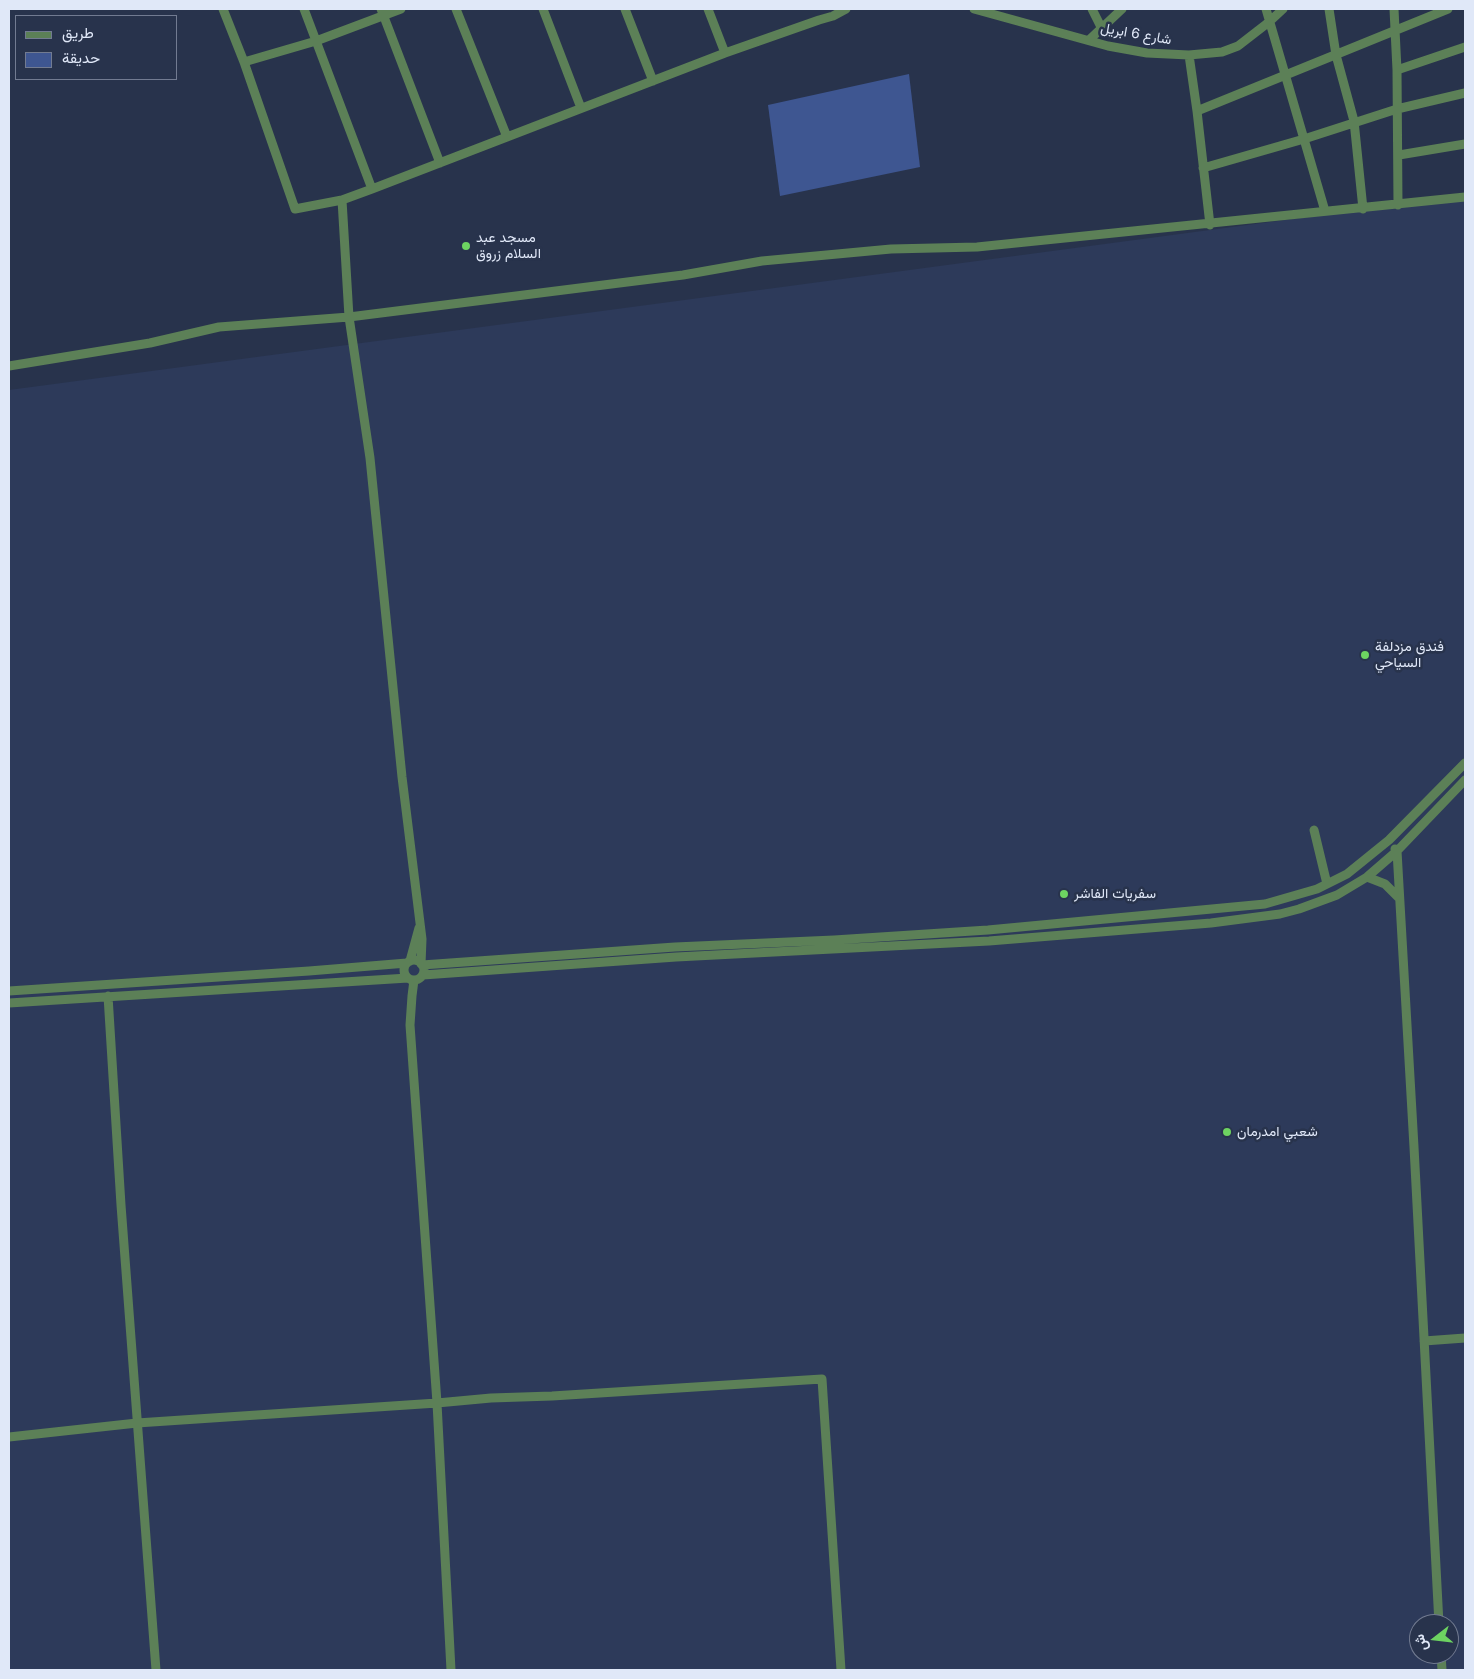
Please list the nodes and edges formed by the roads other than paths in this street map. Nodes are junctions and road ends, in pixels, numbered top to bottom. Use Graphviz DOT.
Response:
graph roads {
  1 [pos="223,9"];
  2 [pos="304,9"];
  3 [pos="401,9"];
  4 [pos="456,9"];
  5 [pos="543,9"];
  6 [pos="625,9"];
  7 [pos="708,9"];
  8 [pos="846,9"];
  9 [pos="1092,9"];
  10 [pos="1122,9"];
  11 [pos="1266,9"];
  12 [pos="1283,9"];
  13 [pos="1329,9"];
  14 [pos="1394,9"];
  15 [pos="1448,9"];
  16 [pos="832,10"];
  17 [pos="980,10"];
  18 [pos="382,12"];
  19 [pos="819,20"];
  20 [pos="1269,22"];
  21 [pos="1101,27"];
  22 [pos="1395,31"];
  23 [pos="1089,40"];
  24 [pos="316,42"];
  25 [pos="1465,47"];
  26 [pos="725,53"];
  27 [pos="1189,55"];
  28 [pos="1336,55"];
  29 [pos="244,62"];
  30 [pos="1397,70"];
  31 [pos="1284,77"];
  32 [pos="653,81"];
  33 [pos="1465,92"];
  34 [pos="581,108"];
  35 [pos="1397,109"];
  36 [pos="1197,111"];
  37 [pos="1354,121"];
  38 [pos="507,137"];
  39 [pos="1304,139"];
  40 [pos="1465,144"];
  41 [pos="1399,155"];
  42 [pos="440,163"];
  43 [pos="1203,168"];
  44 [pos="372,189"];
  45 [pos="1465,197"];
  46 [pos="342,200"];
  47 [pos="1398,205"];
  48 [pos="1363,209"];
  49 [pos="1325,211"];
  50 [pos="1210,224"];
  51 [pos="349,317"];
  52 [pos="9,366"];
  53 [pos="1465,763"];
  54 [pos="1465,780"];
  55 [pos="1314,830"];
  56 [pos="1389,840"];
  57 [pos="1397,851"];
  58 [pos="1367,877"];
  59 [pos="1328,884"];
  60 [pos="1399,898"];
  61 [pos="419,925"];
  62 [pos="1036,926"];
  63 [pos="1037,937"];
  64 [pos="600,952"];
  65 [pos="408,962"];
  66 [pos="600,963"];
  67 [pos="422,964"];
  68 [pos="423,975"];
  69 [pos="411,979"];
  70 [pos="9,991"];
  71 [pos="108,996"];
  72 [pos="9,1003"];
  73 [pos="1465,1338"];
  74 [pos="1424,1341"];
  75 [pos="438,1404"];
  76 [pos="137,1423"];
  77 [pos="9,1437"];
  78 [pos="1438,1614"];
  79 [pos="156,1670"];
  80 [pos="451,1670"];
  81 [pos="841,1670"];
  1 -- 29 [label="street"];
  2 -- 24 [label="street"];
  3 -- 18 [label="street"];
  4 -- 38 [label="street"];
  5 -- 34 [label="street"];
  6 -- 32 [label="street"];
  7 -- 26 [label="street"];
  8 -- 19 [label="street"];
  9 -- 21 [label="street"];
  10 -- 21 [label="street"];
  11 -- 20 [label="street"];
  12 -- 20 [label="street, شارع 6 ابريل"];
  13 -- 28 [label="street"];
  14 -- 22 [label="street"];
  15 -- 22 [label="street"];
  16 -- 19 [label="street"];
  17 -- 23 [label="street, شارع 6 ابريل"];
  18 -- 24 [label="street"];
  18 -- 42 [label="street"];
  19 -- 26 [label="street"];
  20 -- 27 [label="street, شارع 6 ابريل"];
  20 -- 31 [label="street"];
  21 -- 23 [label="street"];
  22 -- 28 [label="street"];
  22 -- 30 [label="street"];
  23 -- 27 [label="street, شارع 6 ابريل"];
  24 -- 29 [label="street"];
  24 -- 44 [label="street"];
  25 -- 30 [label="street"];
  26 -- 32 [label="street"];
  27 -- 36 [label="street"];
  28 -- 31 [label="street"];
  28 -- 37 [label="street"];
  29 -- 46 [label="street"];
  30 -- 35 [label="street"];
  31 -- 36 [label="street"];
  31 -- 39 [label="street"];
  32 -- 34 [label="street"];
  33 -- 35 [label="street"];
  34 -- 38 [label="street"];
  35 -- 37 [label="street"];
  35 -- 41 [label="street"];
  36 -- 43 [label="street"];
  37 -- 39 [label="street"];
  37 -- 48 [label="street"];
  38 -- 42 [label="street"];
  39 -- 43 [label="street"];
  39 -- 49 [label="street"];
  40 -- 41 [label="street"];
  41 -- 47 [label="street"];
  42 -- 44 [label="street"];
  43 -- 50 [label="street"];
  44 -- 46 [label="street"];
  45 -- 47 [label="street"];
  46 -- 51 [label="street"];
  47 -- 48 [label="street"];
  48 -- 49 [label="street"];
  49 -- 50 [label="street"];
  50 -- 51 [label="street"];
  51 -- 52 [label="street"];
  51 -- 61 [label="street"];
  53 -- 56 [label="street"];
  54 -- 57 [label="street"];
  55 -- 59 [label="street"];
  56 -- 57 [label="street"];
  56 -- 59 [label="street"];
  57 -- 58 [label="street"];
  57 -- 60 [label="street"];
  58 -- 60 [label="street"];
  58 -- 63 [label="street"];
  59 -- 62 [label="street"];
  60 -- 74 [label="street"];
  61 -- 65 [label="street"];
  61 -- 67 [label="street"];
  62 -- 63 [label="street"];
  62 -- 64 [label="street"];
  63 -- 66 [label="street"];
  64 -- 66 [label="street"];
  64 -- 67 [label="street"];
  65 -- 67 [label="street"];
  65 -- 69 [label="street"];
  65 -- 70 [label="street"];
  66 -- 68 [label="street"];
  67 -- 68 [label="street"];
  68 -- 69 [label="street"];
  69 -- 71 [label="street"];
  69 -- 75 [label="street"];
  71 -- 72 [label="street"];
  71 -- 76 [label="street"];
  73 -- 74 [label="street"];
  74 -- 78 [label="street"];
  75 -- 76 [label="street"];
  75 -- 80 [label="street"];
  75 -- 81 [label="street"];
  76 -- 77 [label="street"];
  76 -- 79 [label="street"];
}
